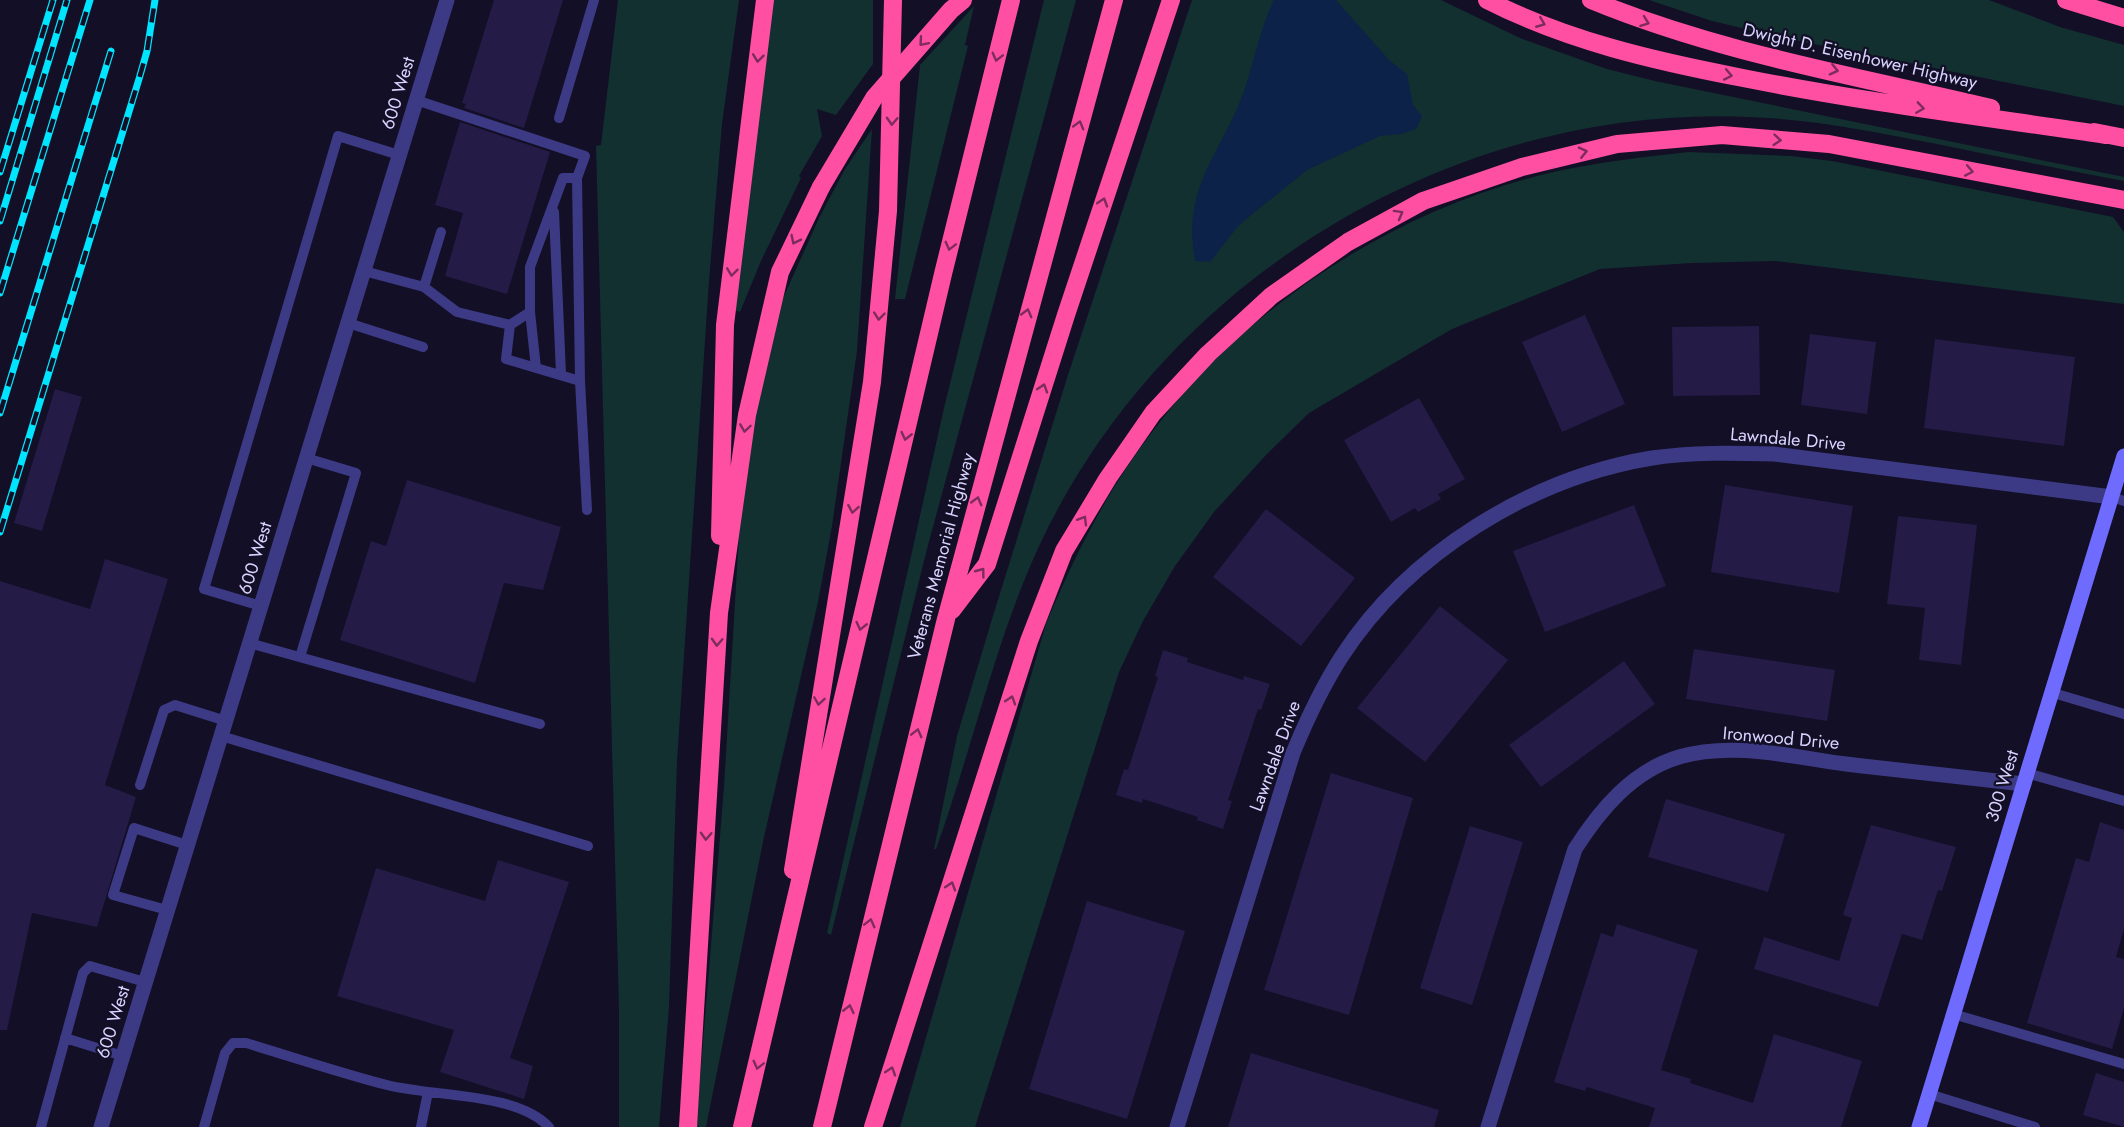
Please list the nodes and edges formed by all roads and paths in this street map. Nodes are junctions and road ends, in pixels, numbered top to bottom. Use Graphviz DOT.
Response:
graph roads {
  1 [pos="447,0"];
  2 [pos="594,0"];
  3 [pos="765,0"];
  4 [pos="893,0"];
  5 [pos="963,0"];
  6 [pos="1011,0"];
  7 [pos="1114,0"];
  8 [pos="1171,0"];
  9 [pos="1487,0"];
  10 [pos="1591,0"];
  11 [pos="2066,0"];
  12 [pos="2124,18"];
  13 [pos="416,100"];
  14 [pos="559,118"];
  15 [pos="2115,136"];
  16 [pos="399,155"];
  17 [pos="578,178"];
  18 [pos="2121,199"];
  19 [pos="554,205"];
  20 [pos="441,232"];
  21 [pos="364,271"];
  22 [pos="424,287"];
  23 [pos="530,312"];
  24 [pos="348,323"];
  25 [pos="510,325"];
  26 [pos="423,346"];
  27 [pos="536,368"];
  28 [pos="561,375"];
  29 [pos="580,381"];
  30 [pos="2124,456"];
  31 [pos="306,458"];
  32 [pos="2118,499"];
  33 [pos="587,510"];
  34 [pos="261,606"];
  35 [pos="719,613"];
  36 [pos="946,619"];
  37 [pos="249,643"];
  38 [pos="300,657"];
  39 [pos="2050,692"];
  40 [pos="2124,714"];
  41 [pos="226,721"];
  42 [pos="540,724"];
  43 [pos="221,736"];
  44 [pos="2025,778"];
  45 [pos="141,785"];
  46 [pos="2124,801"];
  47 [pos="188,844"];
  48 [pos="588,846"];
  49 [pos="167,910"];
  50 [pos="146,982"];
  51 [pos="772,1008"];
  52 [pos="1953,1014"];
  53 [pos="65,1038"];
  54 [pos="123,1056"];
  55 [pos="2124,1064"];
  56 [pos="428,1092"];
  57 [pos="1929,1094"];
  58 [pos="41,1127"];
  59 [pos="101,1127"];
  60 [pos="204,1127"];
  61 [pos="421,1127"];
  62 [pos="549,1127"];
  63 [pos="688,1127"];
  64 [pos="742,1127"];
  65 [pos="822,1127"];
  66 [pos="873,1127"];
  67 [pos="1177,1127"];
  68 [pos="1488,1127"];
  69 [pos="1919,1127"];
  70 [pos="2035,1127"];
  1 -- 13 [label="street, 600 West"];
  2 -- 14 [label="lane"];
  3 -- 35 [label="highway, one-way"];
  4 -- 51 [label="highway, one-way"];
  5 -- 35 [label="highway, one-way, bridge"];
  6 -- 51 [label="highway, one-way"];
  36 -- 7 [label="highway, Veterans Memorial Highway, one-way"];
  36 -- 8 [label="highway, one-way"];
  9 -- 15 [label="highway, one-way"];
  10 -- 15 [label="highway, Dwight D. Eisenhower Highway, one-way"];
  11 -- 12 [label="highway"];
  13 -- 16 [label="street, 600 West"];
  13 -- 17 [label="lane"];
  16 -- 21 [label="street, 600 West"];
  16 -- 34 [label="lane"];
  17 -- 19 [label="lane"];
  17 -- 29 [label="lane"];
  66 -- 18 [label="highway, one-way"];
  19 -- 23 [label="lane"];
  19 -- 28 [label="lane"];
  20 -- 22 [label="lane"];
  21 -- 22 [label="lane"];
  21 -- 24 [label="street, 600 West"];
  22 -- 25 [label="lane"];
  23 -- 25 [label="lane"];
  23 -- 27 [label="lane"];
  24 -- 26 [label="lane"];
  24 -- 31 [label="street, 600 West"];
  25 -- 27 [label="lane"];
  27 -- 28 [label="lane"];
  28 -- 29 [label="lane"];
  29 -- 33 [label="lane"];
  30 -- 32 [label="main road, 300 West"];
  31 -- 34 [label="street, 600 West"];
  31 -- 38 [label="lane"];
  32 -- 39 [label="main road, 300 West"];
  32 -- 67 [label="street, Lawndale Drive"];
  34 -- 37 [label="street, 600 West"];
  35 -- 63 [label="highway, one-way"];
  65 -- 36 [label="highway, Veterans Memorial Highway, one-way"];
  37 -- 38 [label="lane"];
  37 -- 41 [label="street, 600 West"];
  38 -- 42 [label="lane"];
  39 -- 40 [label="lane"];
  39 -- 44 [label="main road, 300 West"];
  41 -- 43 [label="street, 600 West"];
  41 -- 45 [label="lane"];
  43 -- 47 [label="street, 600 West"];
  43 -- 48 [label="lane"];
  44 -- 46 [label="lane"];
  44 -- 52 [label="main road, 300 West"];
  44 -- 68 [label="street, Ironwood Drive"];
  47 -- 49 [label="street, 600 West"];
  47 -- 49 [label="lane"];
  49 -- 50 [label="street, 600 West"];
  50 -- 53 [label="lane"];
  50 -- 54 [label="street, 600 West"];
  51 -- 64 [label="highway, one-way"];
  52 -- 55 [label="lane"];
  52 -- 57 [label="main road, 300 West"];
  53 -- 54 [label="lane"];
  53 -- 58 [label="lane"];
  54 -- 59 [label="street, 600 West"];
  56 -- 60 [label="lane"];
  56 -- 61 [label="lane"];
  56 -- 62 [label="lane"];
  57 -- 69 [label="main road, 300 West"];
  57 -- 70 [label="lane"];
}
